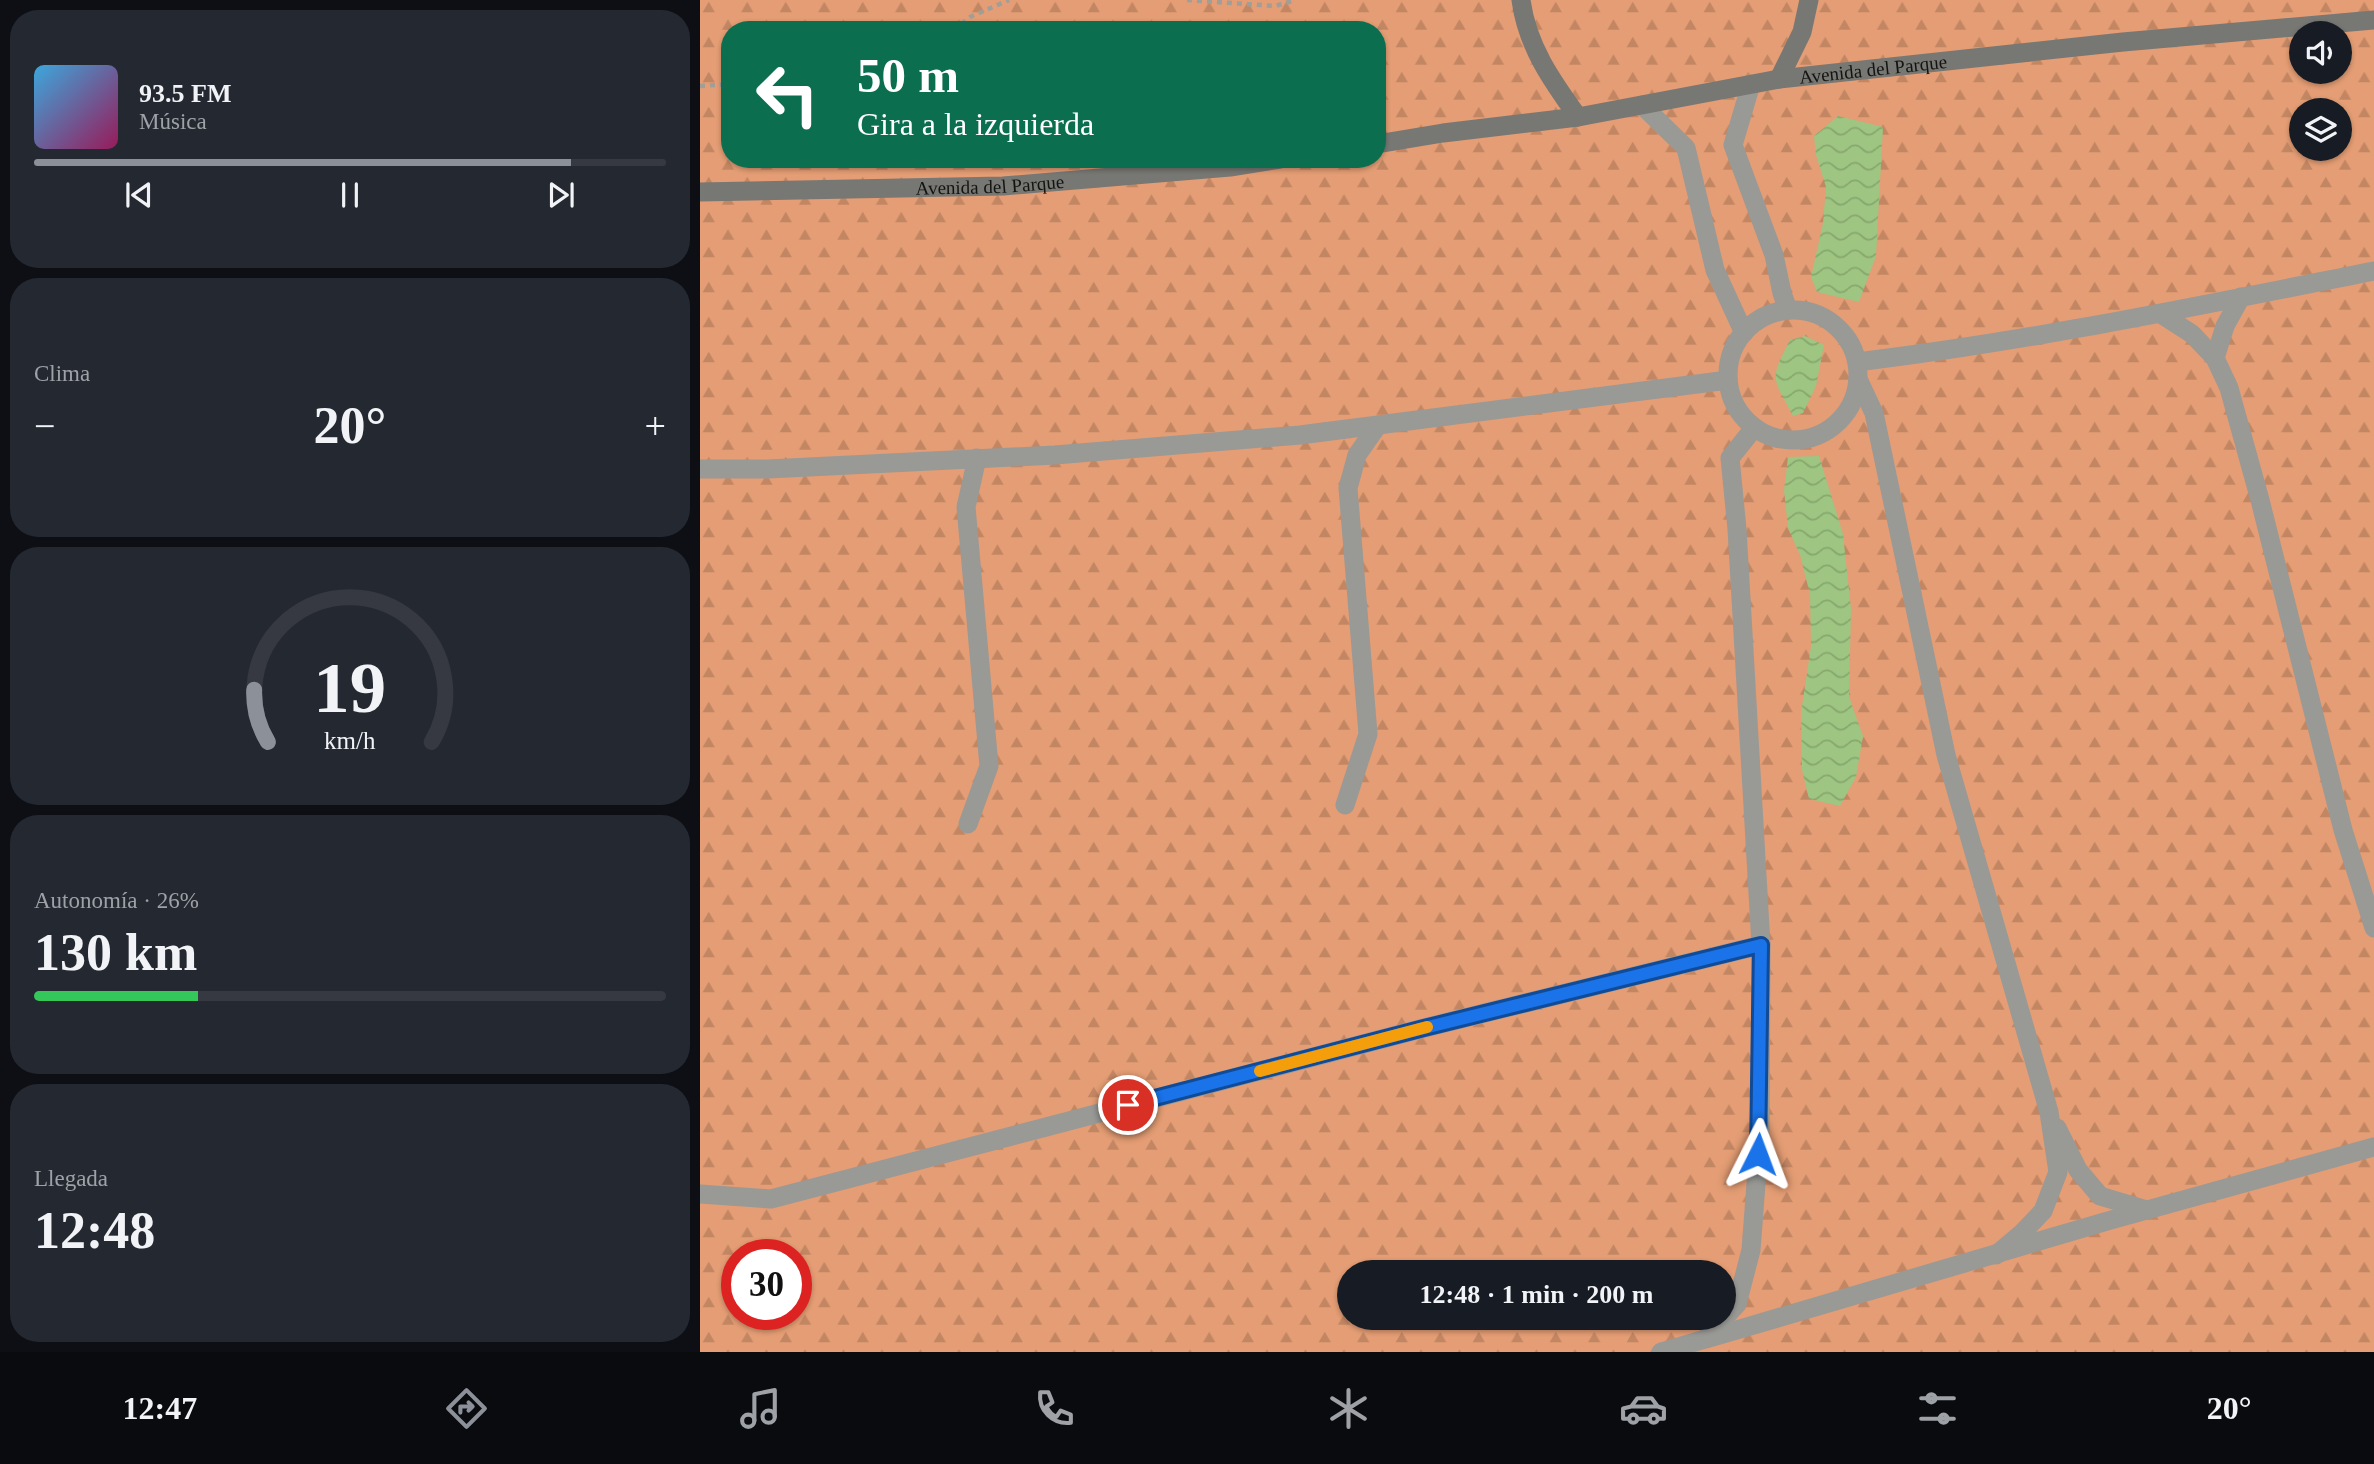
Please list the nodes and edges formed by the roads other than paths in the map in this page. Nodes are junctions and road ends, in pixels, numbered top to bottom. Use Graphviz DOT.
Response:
graph roads {
  1 [pos="1521,0"];
  2 [pos="1809,0"];
  3 [pos="2374,20"];
  4 [pos="1779,79"];
  5 [pos="1751,84"];
  6 [pos="1642,105"];
  7 [pos="1578,117"];
  8 [pos="1386,142"];
  9 [pos="1218,168"];
  10 [pos="700,192"];
  11 [pos="2374,271"];
  12 [pos="2241,298"];
  13 [pos="1788,310"];
  14 [pos="2161,314"];
  15 [pos="1744,332"];
  16 [pos="2215,358"];
  17 [pos="1858,370"];
  18 [pos="1728,380"];
  19 [pos="1378,425"];
  20 [pos="1754,428"];
  21 [pos="977,458"];
  22 [pos="700,469"];
  23 [pos="1345,805"];
  24 [pos="968,824"];
  25 [pos="2374,928"];
  26 [pos="1761,945"];
  27 [pos="2049,1111"];
  28 [pos="2374,1146"];
  29 [pos="700,1194"];
  30 [pos="2147,1210"];
  31 [pos="1996,1255"];
  32 [pos="1705,1339"];
  33 [pos="1661,1352"];
  1 -- 7 [label="main road"];
  2 -- 4 [label="main road"];
  3 -- 4 [label="main road, Avenida del Parque"];
  4 -- 5 [label="main road, Avenida del Parque"];
  5 -- 6 [label="main road, Avenida del Parque"];
  5 -- 13 [label="street"];
  6 -- 7 [label="main road, Avenida del Parque"];
  6 -- 15 [label="street"];
  7 -- 8 [label="main road, Avenida del Parque"];
  9 -- 10 [label="main road, Avenida del Parque"];
  11 -- 12 [label="street"];
  12 -- 14 [label="street"];
  12 -- 16 [label="street"];
  13 -- 15 [label="street"];
  13 -- 17 [label="street"];
  14 -- 16 [label="street"];
  14 -- 17 [label="street"];
  15 -- 18 [label="street"];
  16 -- 25 [label="street"];
  17 -- 20 [label="street"];
  17 -- 27 [label="street"];
  18 -- 19 [label="street"];
  18 -- 20 [label="street"];
  19 -- 21 [label="street"];
  19 -- 23 [label="street"];
  20 -- 26 [label="street"];
  21 -- 22 [label="street"];
  21 -- 24 [label="street"];
  26 -- 29 [label="street"];
  26 -- 32 [label="street"];
  27 -- 30 [label="street"];
  27 -- 31 [label="street"];
  28 -- 30 [label="street"];
  30 -- 31 [label="street"];
  31 -- 32 [label="street"];
  32 -- 33 [label="street"];
}
